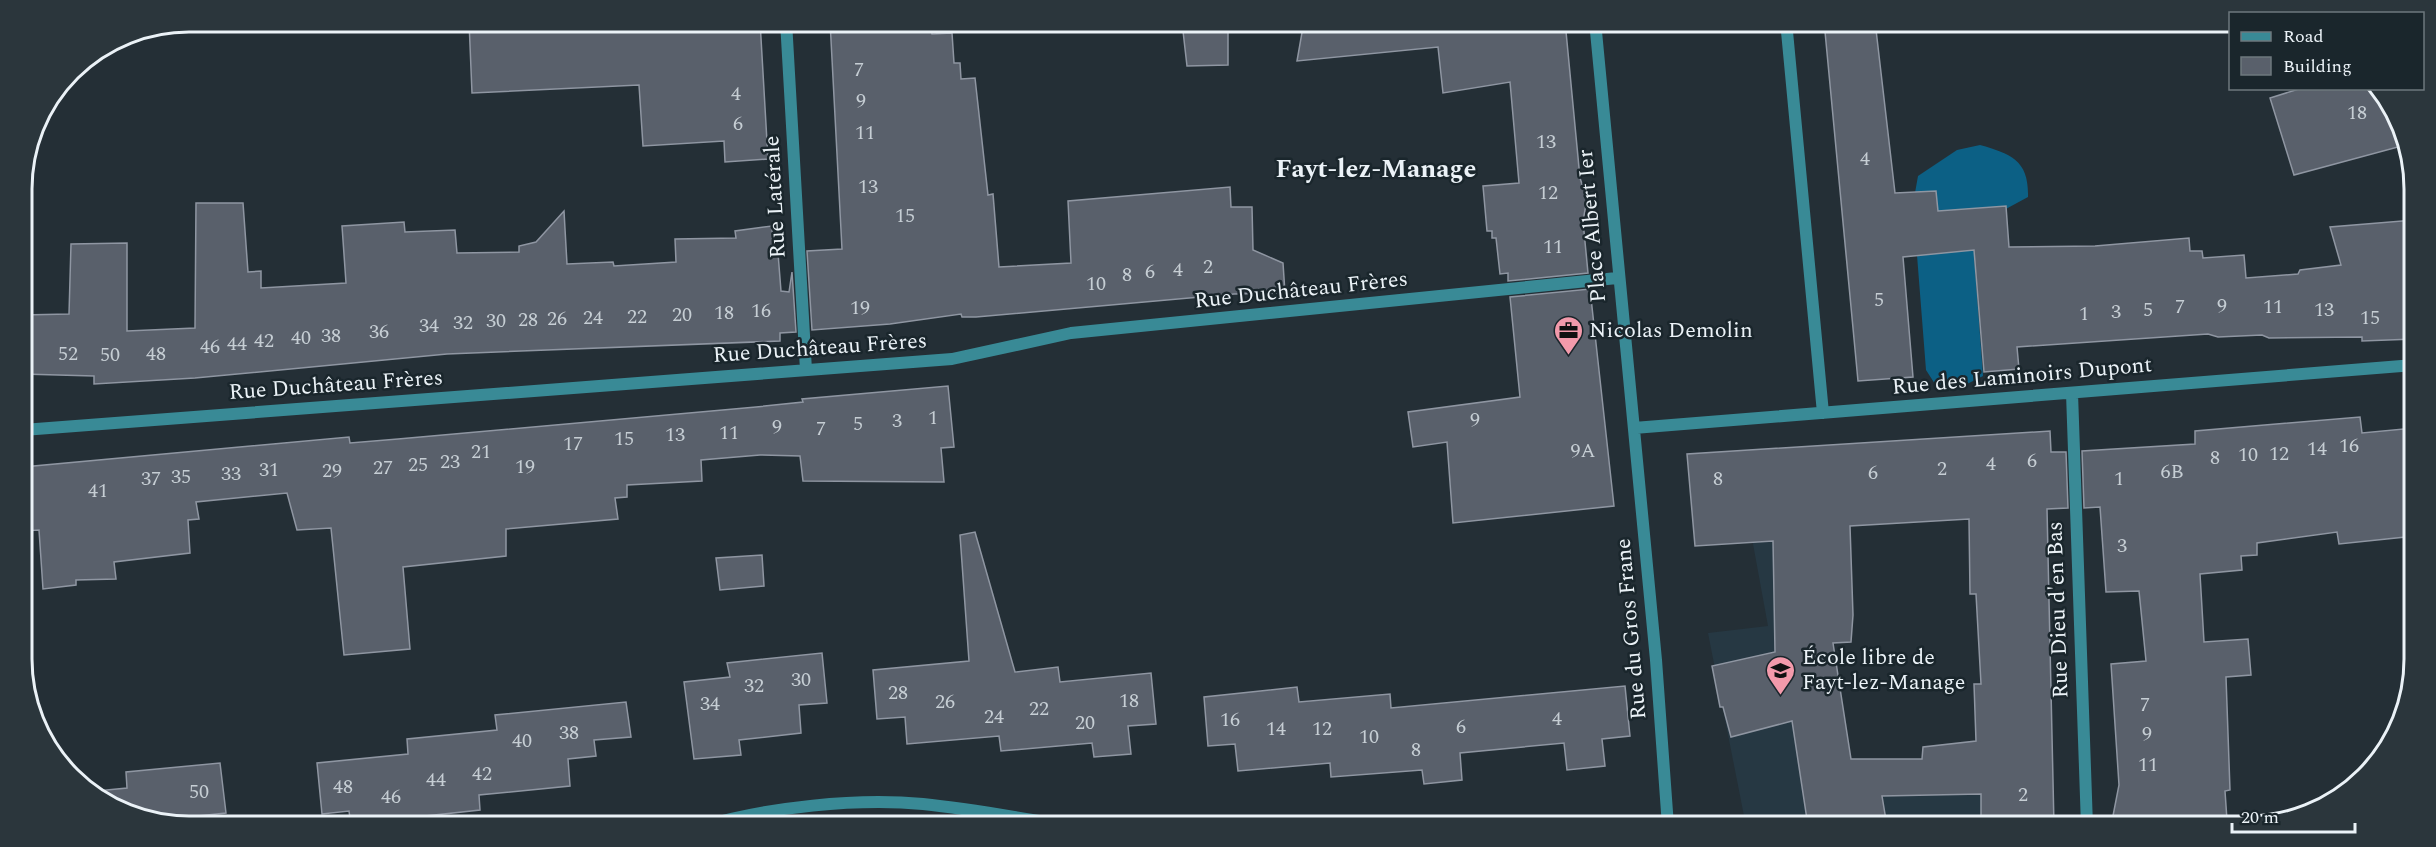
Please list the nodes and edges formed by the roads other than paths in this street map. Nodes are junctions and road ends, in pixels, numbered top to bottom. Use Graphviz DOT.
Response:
graph roads {
  1 [pos="787,32"];
  2 [pos="1596,32"];
  3 [pos="1787,32"];
  4 [pos="1617,279"];
  5 [pos="2404,366"];
  6 [pos="806,370"];
  7 [pos="2072,393"];
  8 [pos="1823,413"];
  9 [pos="1634,428"];
  10 [pos="32,429"];
  11 [pos="1667,815"];
  12 [pos="2087,815"];
  13 [pos="739,816"];
  14 [pos="999,816"];
  1 -- 6 [label="street, Rue Latérale"];
  2 -- 4 [label="street, Place Albert Ier"];
  3 -- 8 [label="street"];
  4 -- 6 [label="street, Rue Duchâteau Frères"];
  4 -- 9 [label="street, Place Albert Ier"];
  5 -- 7 [label="street, Rue des Laminoirs Dupont"];
  6 -- 10 [label="street, Rue Duchâteau Frères"];
  7 -- 8 [label="street, Rue des Laminoirs Dupont"];
  7 -- 12 [label="street, Rue Dieu d'en Bas"];
  8 -- 9 [label="street, Rue des Laminoirs Dupont"];
  9 -- 11 [label="street, Rue du Gros Frane"];
  13 -- 14 [label="street"];
}
